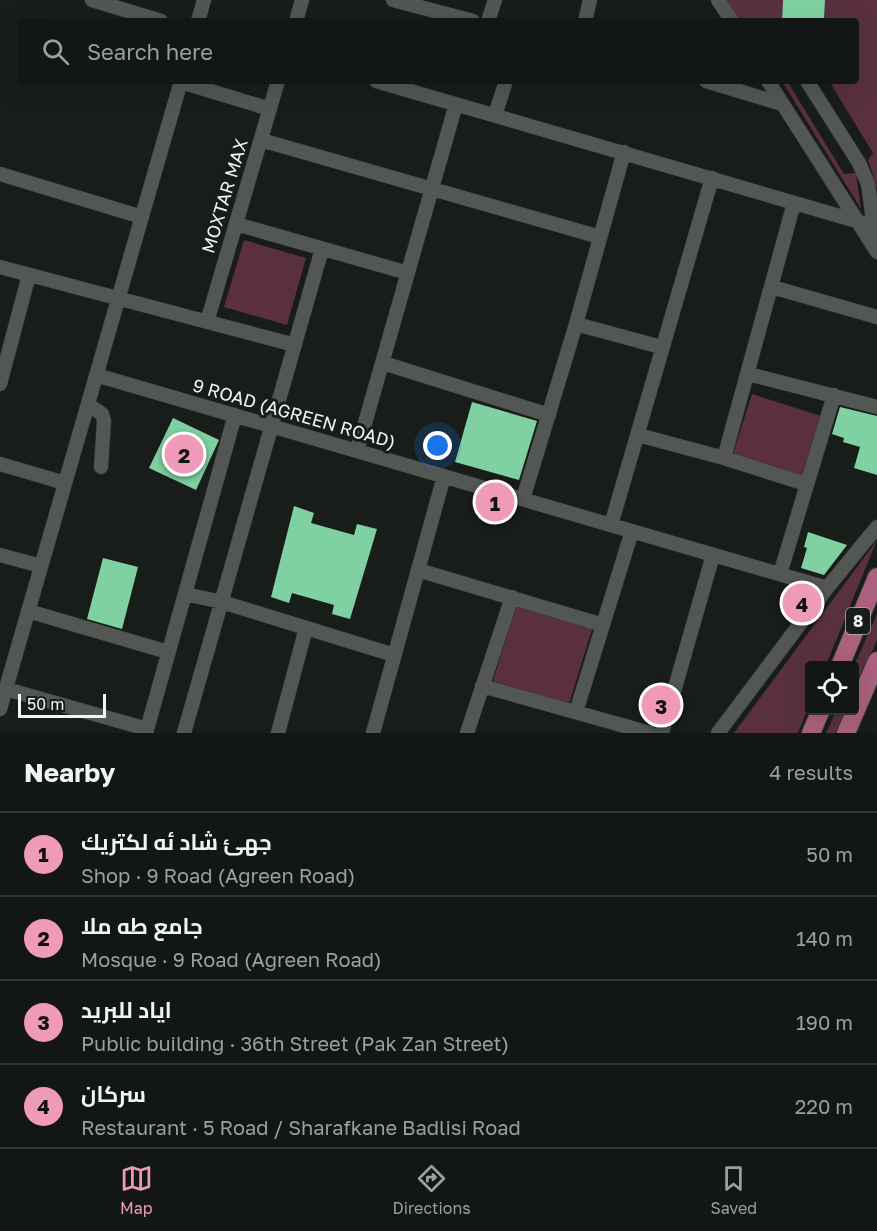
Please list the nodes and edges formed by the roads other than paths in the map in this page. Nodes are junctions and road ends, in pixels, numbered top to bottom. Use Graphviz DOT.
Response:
graph roads {
  1 [pos="93,0"];
  2 [pos="204,0"];
  3 [pos="302,0"];
  4 [pos="495,0"];
  5 [pos="590,0"];
  6 [pos="718,0"];
  7 [pos="397,1"];
  8 [pos="151,18"];
  9 [pos="199,18"];
  10 [pos="297,18"];
  11 [pos="462,18"];
  12 [pos="489,18"];
  13 [pos="586,18"];
  14 [pos="730,18"];
  15 [pos="180,84"];
  16 [pos="188,84"];
  17 [pos="277,84"];
  18 [pos="386,84"];
  19 [pos="505,84"];
  20 [pos="716,84"];
  21 [pos="770,84"];
  22 [pos="809,84"];
  23 [pos="456,104"];
  24 [pos="782,104"];
  25 [pos="270,109"];
  26 [pos="495,115"];
  27 [pos="261,140"];
  28 [pos="624,152"];
  29 [pos="0,174"];
  30 [pos="712,178"];
  31 [pos="431,189"];
  32 [pos="794,203"];
  33 [pos="142,217"];
  34 [pos="860,222"];
  35 [pos="236,224"];
  36 [pos="600,237"];
  37 [pos="874,247"];
  38 [pos="322,249"];
  39 [pos="0,267"];
  40 [pos="408,273"];
  41 [pos="29,275"];
  42 [pos="772,287"];
  43 [pos="118,299"];
  44 [pos="877,317"];
  45 [pos="207,322"];
  46 [pos="576,324"];
  47 [pos="295,345"];
  48 [pos="661,347"];
  49 [pos="383,363"];
  50 [pos="3,365"];
  51 [pos="748,374"];
  52 [pos="96,375"];
  53 [pos="0,384"];
  54 [pos="834,395"];
  55 [pos="89,405"];
  56 [pos="877,407"];
  57 [pos="235,415"];
  58 [pos="549,415"];
  59 [pos="272,426"];
  60 [pos="638,435"];
  61 [pos="357,451"];
  62 [pos="724,458"];
  63 [pos="0,465"];
  64 [pos="101,467"];
  65 [pos="444,476"];
  66 [pos="65,483"];
  67 [pos="806,484"];
  68 [pos="524,500"];
  69 [pos="610,525"];
  70 [pos="877,527"];
  71 [pos="632,531"];
  72 [pos="0,555"];
  73 [pos="713,555"];
  74 [pos="41,566"];
  75 [pos="418,570"];
  76 [pos="780,574"];
  77 [pos="877,577"];
  78 [pos="827,588"];
  79 [pos="185,594"];
  80 [pos="512,597"];
  81 [pos="222,602"];
  82 [pos="28,611"];
  83 [pos="603,625"];
  84 [pos="306,628"];
  85 [pos="168,652"];
  86 [pos="394,655"];
  87 [pos="842,661"];
  88 [pos="877,662"];
  89 [pos="482,686"];
  90 [pos="6,689"];
  91 [pos="877,689"];
  92 [pos="859,703"];
  93 [pos="859,706"];
  94 [pos="0,709"];
  95 [pos="576,712"];
  96 [pos="818,715"];
  97 [pos="854,715"];
  98 [pos="146,731"];
  99 [pos="184,733"];
  100 [pos="279,733"];
  101 [pos="373,733"];
  102 [pos="467,733"];
  103 [pos="650,733"];
  104 [pos="662,733"];
  105 [pos="718,733"];
  106 [pos="811,733"];
  107 [pos="846,733"];
  1 -- 8 [label="street"];
  2 -- 9 [label="street"];
  3 -- 10 [label="street"];
  4 -- 12 [label="street"];
  5 -- 13 [label="street"];
  6 -- 14 [label="street"];
  7 -- 11 [label="street"];
  15 -- 33 [label="street"];
  16 -- 25 [label="street"];
  17 -- 25 [label="street, MOXTAR MAX"];
  18 -- 23 [label="street"];
  19 -- 26 [label="street"];
  20 -- 24 [label="street"];
  21 -- 24 [label="street"];
  22 -- 37 [label="street"];
  23 -- 26 [label="street"];
  23 -- 31 [label="street"];
  24 -- 34 [label="street"];
  25 -- 27 [label="street, MOXTAR MAX"];
  26 -- 28 [label="street"];
  27 -- 31 [label="street"];
  27 -- 35 [label="street, MOXTAR MAX"];
  28 -- 30 [label="street"];
  28 -- 36 [label="street"];
  29 -- 33 [label="street"];
  30 -- 32 [label="street"];
  30 -- 48 [label="street"];
  31 -- 36 [label="street"];
  31 -- 40 [label="street"];
  32 -- 34 [label="street"];
  32 -- 42 [label="street"];
  33 -- 43 [label="street"];
  34 -- 37 [label="street"];
  35 -- 38 [label="street"];
  35 -- 45 [label="street, MOXTAR MAX"];
  36 -- 46 [label="street"];
  38 -- 40 [label="street"];
  38 -- 47 [label="street"];
  39 -- 41 [label="street"];
  40 -- 49 [label="street"];
  41 -- 43 [label="street"];
  41 -- 50 [label="street"];
  42 -- 44 [label="street"];
  42 -- 51 [label="street"];
  43 -- 45 [label="street"];
  43 -- 52 [label="street"];
  45 -- 47 [label="street"];
  46 -- 48 [label="street"];
  46 -- 58 [label="street"];
  47 -- 59 [label="street"];
  48 -- 60 [label="street"];
  49 -- 58 [label="street"];
  49 -- 61 [label="street"];
  50 -- 53 [label="street"];
  51 -- 54 [label="street"];
  51 -- 62 [label="street"];
  52 -- 55 [label="street"];
  52 -- 57 [label="street, 9 ROAD (AGREEN ROAD)"];
  54 -- 56 [label="street"];
  54 -- 67 [label="street"];
  55 -- 64 [label="street"];
  55 -- 66 [label="street"];
  57 -- 59 [label="street, 9 ROAD (AGREEN ROAD)"];
  57 -- 79 [label="street"];
  58 -- 68 [label="street"];
  59 -- 61 [label="street, 9 ROAD (AGREEN ROAD)"];
  59 -- 81 [label="street"];
  60 -- 62 [label="street"];
  60 -- 69 [label="street"];
  61 -- 65 [label="street, 9 ROAD (AGREEN ROAD)"];
  62 -- 67 [label="street"];
  63 -- 66 [label="street"];
  65 -- 68 [label="street, 9 ROAD (AGREEN ROAD)"];
  65 -- 75 [label="street"];
  66 -- 74 [label="street"];
  67 -- 76 [label="street"];
  68 -- 69 [label="street, 9 ROAD (AGREEN ROAD)"];
  69 -- 71 [label="street, 9 ROAD (AGREEN ROAD)"];
  70 -- 78 [label="street"];
  71 -- 73 [label="street, 9 ROAD (AGREEN ROAD)"];
  71 -- 83 [label="street"];
  72 -- 74 [label="street"];
  73 -- 76 [label="street, 9 ROAD (AGREEN ROAD)"];
  73 -- 104 [label="street"];
  74 -- 82 [label="street"];
  75 -- 80 [label="street"];
  75 -- 86 [label="street"];
  76 -- 78 [label="street, 9 ROAD (AGREEN ROAD)"];
  77 -- 87 [label="main road, 8"];
  78 -- 105 [label="street"];
  79 -- 81 [label="street"];
  79 -- 85 [label="street"];
  80 -- 83 [label="street"];
  80 -- 89 [label="street"];
  81 -- 84 [label="street"];
  81 -- 99 [label="street"];
  82 -- 85 [label="street"];
  82 -- 90 [label="street"];
  83 -- 95 [label="street"];
  84 -- 86 [label="street"];
  84 -- 100 [label="street"];
  85 -- 98 [label="street"];
  86 -- 101 [label="street"];
  88 -- 92 [label="main road"];
  89 -- 95 [label="street"];
  89 -- 102 [label="street"];
  90 -- 94 [label="street"];
  90 -- 98 [label="street"];
  91 -- 93 [label="street"];
  95 -- 103 [label="street"];
  96 -- 106 [label="main road"];
  97 -- 107 [label="main road"];
}
